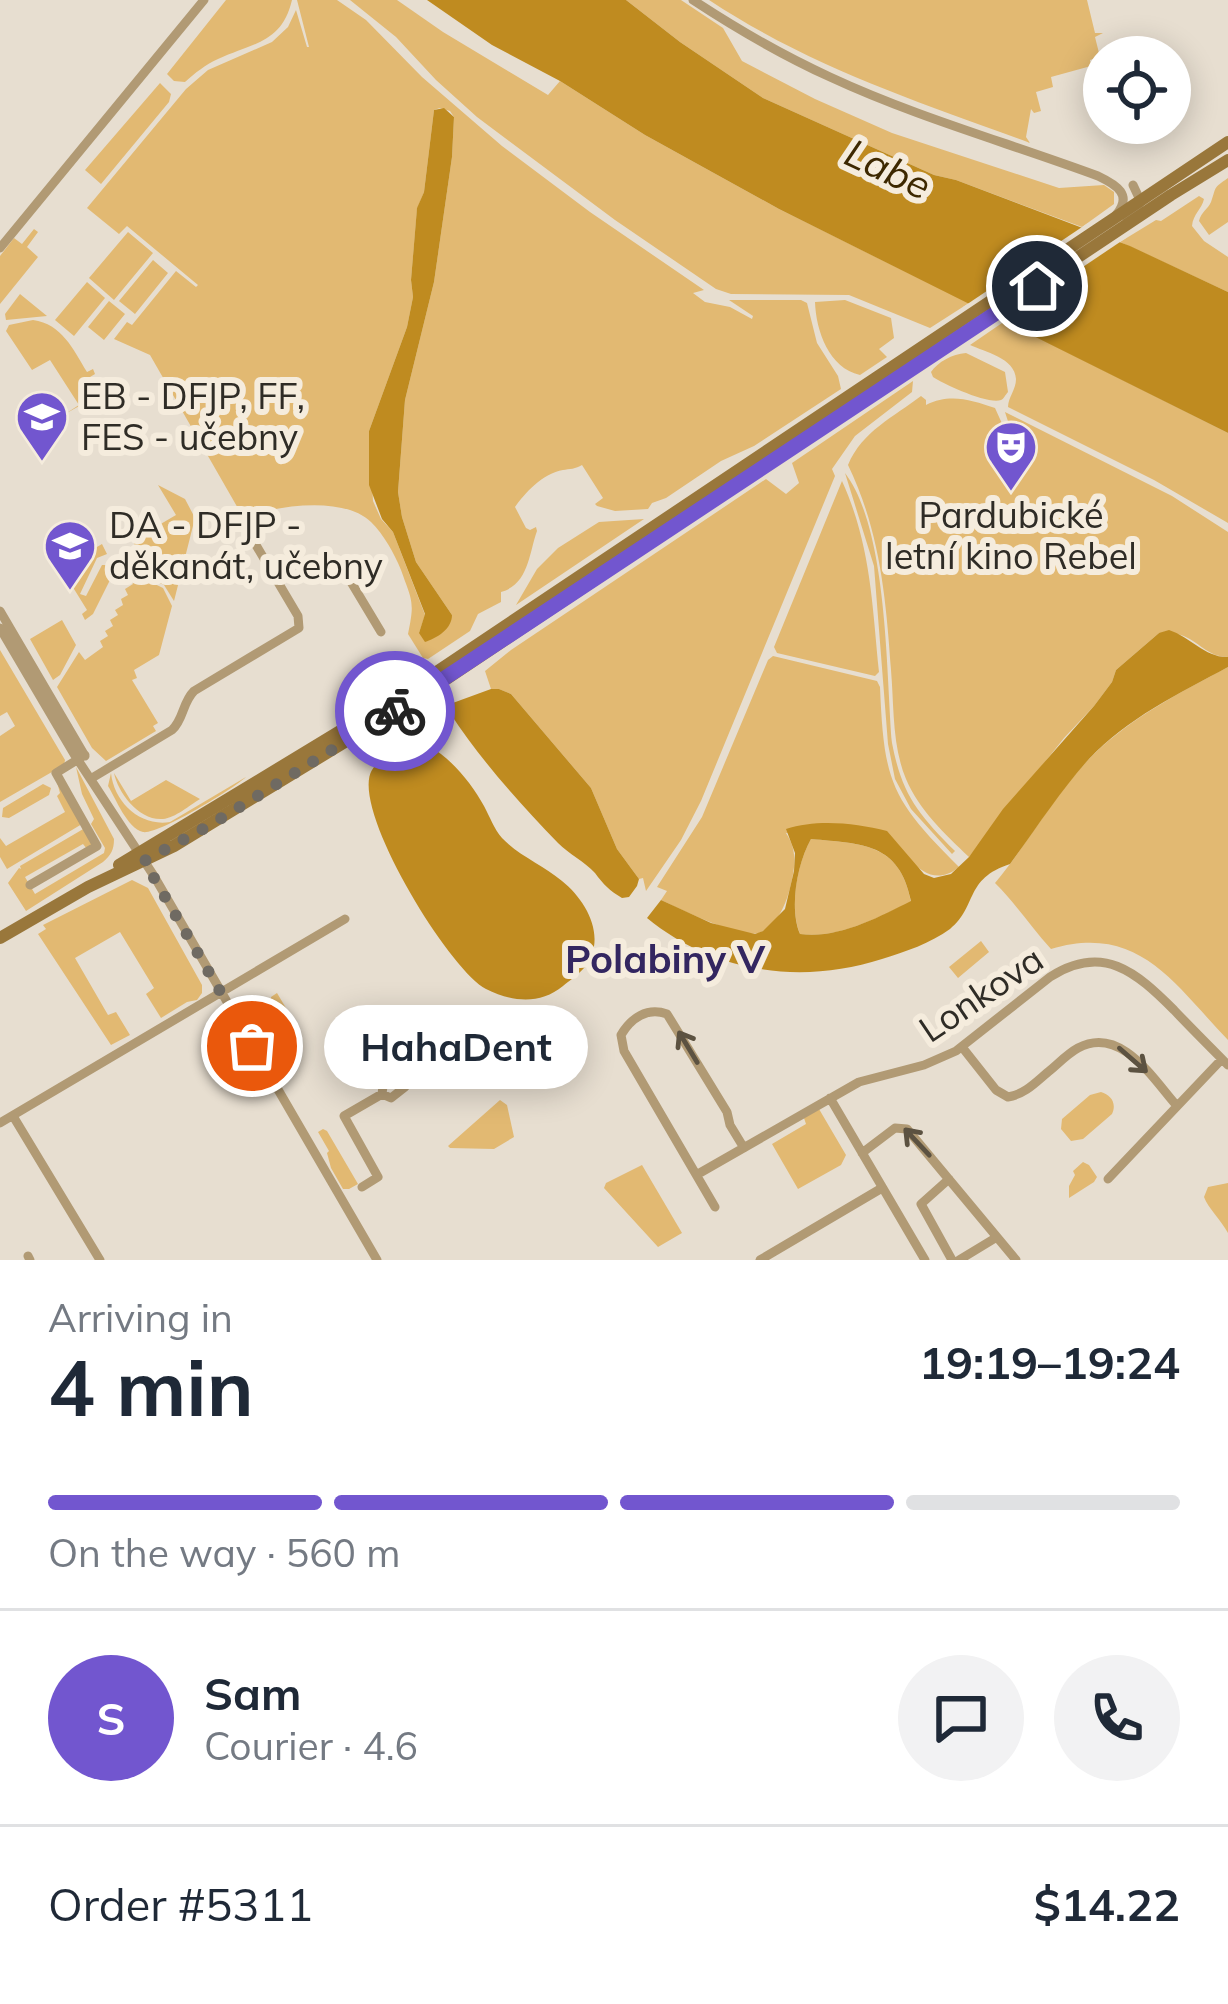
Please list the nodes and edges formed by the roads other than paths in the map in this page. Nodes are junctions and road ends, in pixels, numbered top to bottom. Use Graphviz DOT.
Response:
graph roads {
  1 [pos="204,0"];
  2 [pos="693,0"];
  3 [pos="1228,142"];
  4 [pos="1228,160"];
  5 [pos="1098,176"];
  6 [pos="1133,184"];
  7 [pos="1164,184"];
  8 [pos="1141,200"];
  9 [pos="1122,221"];
  10 [pos="0,248"];
  11 [pos="253,540"];
  12 [pos="270,568"];
  13 [pos="0,611"];
  14 [pos="0,628"];
  15 [pos="380,632"];
  16 [pos="81,758"];
  17 [pos="92,778"];
  18 [pos="141,857"];
  19 [pos="30,885"];
  20 [pos="345,919"];
  21 [pos="0,938"];
  22 [pos="220,992"];
  23 [pos="962,1047"];
  24 [pos="1225,1062"];
  25 [pos="382,1094"];
  26 [pos="830,1099"];
  27 [pos="1177,1106"];
  28 [pos="13,1116"];
  29 [pos="0,1123"];
  30 [pos="744,1148"];
  31 [pos="862,1153"];
  32 [pos="698,1174"];
  33 [pos="949,1179"];
  34 [pos="1108,1179"];
  35 [pos="362,1187"];
  36 [pos="882,1188"];
  37 [pos="716,1207"];
  38 [pos="997,1237"];
  39 [pos="100,1260"];
  40 [pos="377,1260"];
  41 [pos="760,1260"];
  42 [pos="925,1260"];
  43 [pos="955,1260"];
  44 [pos="1016,1260"];
  1 -- 10 [label="street"];
  2 -- 5 [label="street"];
  3 -- 7 [label="main road"];
  4 -- 9 [label="main road"];
  5 -- 6 [label="street"];
  5 -- 9 [label="street"];
  6 -- 7 [label="street"];
  6 -- 8 [label="street"];
  7 -- 8 [label="main road"];
  8 -- 9 [label="main road"];
  9 -- 18 [label="main road"];
  9 -- 18 [label="main road"];
  11 -- 12 [label="street"];
  12 -- 15 [label="street"];
  12 -- 17 [label="street"];
  13 -- 16 [label="street"];
  14 -- 16 [label="street"];
  16 -- 17 [label="street"];
  16 -- 19 [label="street"];
  17 -- 18 [label="street"];
  18 -- 21 [label="main road"];
  18 -- 22 [label="street"];
  20 -- 22 [label="street"];
  22 -- 28 [label="street"];
  22 -- 40 [label="street"];
  23 -- 24 [label="street, Lonkova"];
  23 -- 26 [label="street, Lonkova"];
  23 -- 27 [label="street, one-way"];
  24 -- 27 [label="street"];
  25 -- 35 [label="street"];
  26 -- 30 [label="street, Lonkova"];
  26 -- 31 [label="street"];
  27 -- 34 [label="street"];
  28 -- 29 [label="street"];
  28 -- 39 [label="street"];
  30 -- 32 [label="street, Lonkova"];
  30 -- 32 [label="street, one-way"];
  33 -- 31 [label="street, one-way"];
  31 -- 36 [label="street"];
  32 -- 37 [label="street"];
  33 -- 38 [label="street"];
  33 -- 43 [label="street"];
  36 -- 41 [label="street"];
  36 -- 42 [label="street"];
  38 -- 43 [label="street"];
  38 -- 44 [label="street"];
}
